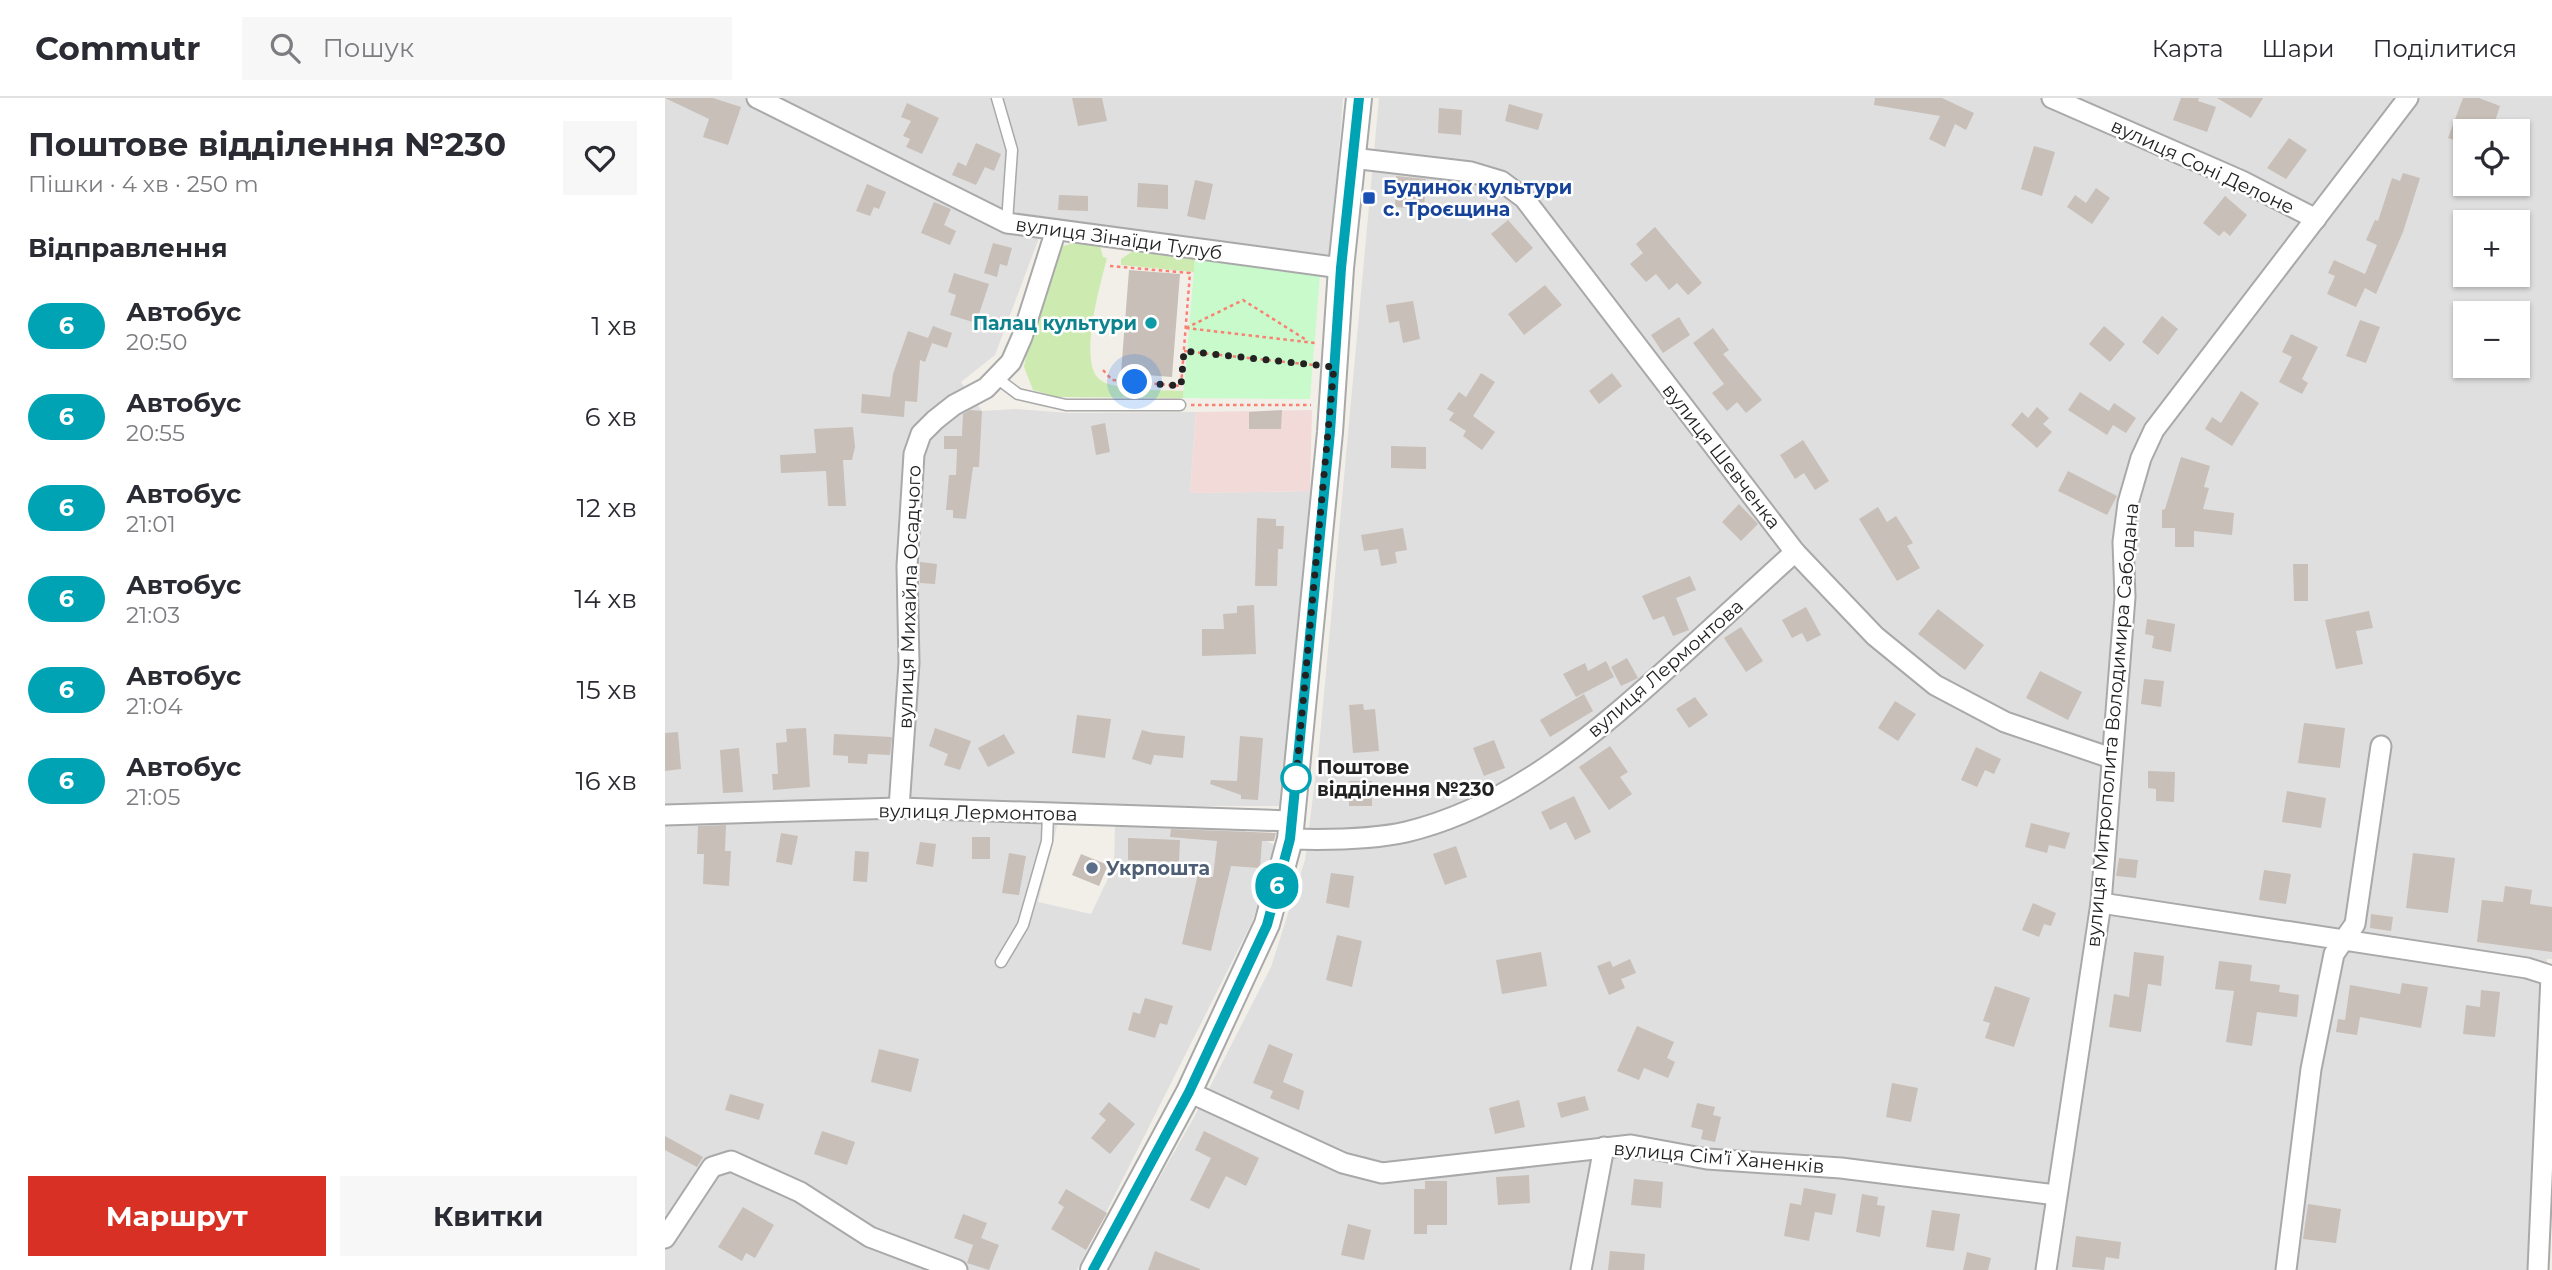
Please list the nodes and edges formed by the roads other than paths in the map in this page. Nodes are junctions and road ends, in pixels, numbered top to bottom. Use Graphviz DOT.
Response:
graph roads {
  1 [pos="757,98"];
  2 [pos="996,98"];
  3 [pos="1359,98"];
  4 [pos="2052,98"];
  5 [pos="2408,98"];
  6 [pos="1352,158"];
  7 [pos="2316,219"];
  8 [pos="1007,223"];
  9 [pos="1056,230"];
  10 [pos="1341,268"];
  11 [pos="998,379"];
  12 [pos="1180,405"];
  13 [pos="1795,552"];
  14 [pos="2381,746"];
  15 [pos="2111,758"];
  16 [pos="899,808"];
  17 [pos="1048,813"];
  18 [pos="665,815"];
  19 [pos="1290,830"];
  20 [pos="2101,903"];
  21 [pos="2344,939"];
  22 [pos="1001,962"];
  23 [pos="2552,976"];
  24 [pos="1189,1092"];
  25 [pos="1604,1147"];
  26 [pos="2056,1195"];
  27 [pos="665,1238"];
  28 [pos="957,1270"];
  29 [pos="1093,1270"];
  30 [pos="1581,1270"];
  31 [pos="2046,1270"];
  32 [pos="2285,1270"];
  33 [pos="2538,1270"];
  1 -- 8 [label="street, вулиця Зінаїди Тулуб"];
  2 -- 8 [label="lane"];
  3 -- 6 [label="street"];
  4 -- 7 [label="street, вулиця Соні Делоне"];
  5 -- 7 [label="street, вулиця Митрополита Володимира Сабодана"];
  6 -- 10 [label="street"];
  6 -- 13 [label="street, вулиця Шевченка"];
  7 -- 15 [label="street, вулиця Митрополита Володимира Сабодана"];
  8 -- 9 [label="street, вулиця Зінаїди Тулуб"];
  9 -- 10 [label="street, вулиця Зінаїди Тулуб"];
  9 -- 11 [label="street, вулиця Михайла Осадчого"];
  10 -- 19 [label="street"];
  11 -- 12 [label="lane"];
  11 -- 16 [label="street, вулиця Михайла Осадчого"];
  13 -- 15 [label="street, вулиця Шевченка"];
  13 -- 19 [label="street, вулиця Лермонтова"];
  14 -- 21 [label="street"];
  15 -- 20 [label="street, вулиця Митрополита Володимира Сабодана"];
  16 -- 17 [label="street, вулиця Лермонтова"];
  16 -- 18 [label="street, вулиця Лермонтова"];
  17 -- 19 [label="street, вулиця Лермонтова"];
  17 -- 22 [label="lane"];
  19 -- 24 [label="street"];
  20 -- 21 [label="street"];
  20 -- 26 [label="street, вулиця Митрополита Володимира Сабодана"];
  21 -- 23 [label="street"];
  21 -- 32 [label="street"];
  23 -- 33 [label="street"];
  24 -- 25 [label="street, вулиця Сімʼї Ханенків"];
  24 -- 29 [label="street"];
  25 -- 26 [label="street, вулиця Сімʼї Ханенків"];
  25 -- 30 [label="street"];
  26 -- 31 [label="street, вулиця Митрополита Володимира Сабодана"];
  27 -- 28 [label="street"];
}
